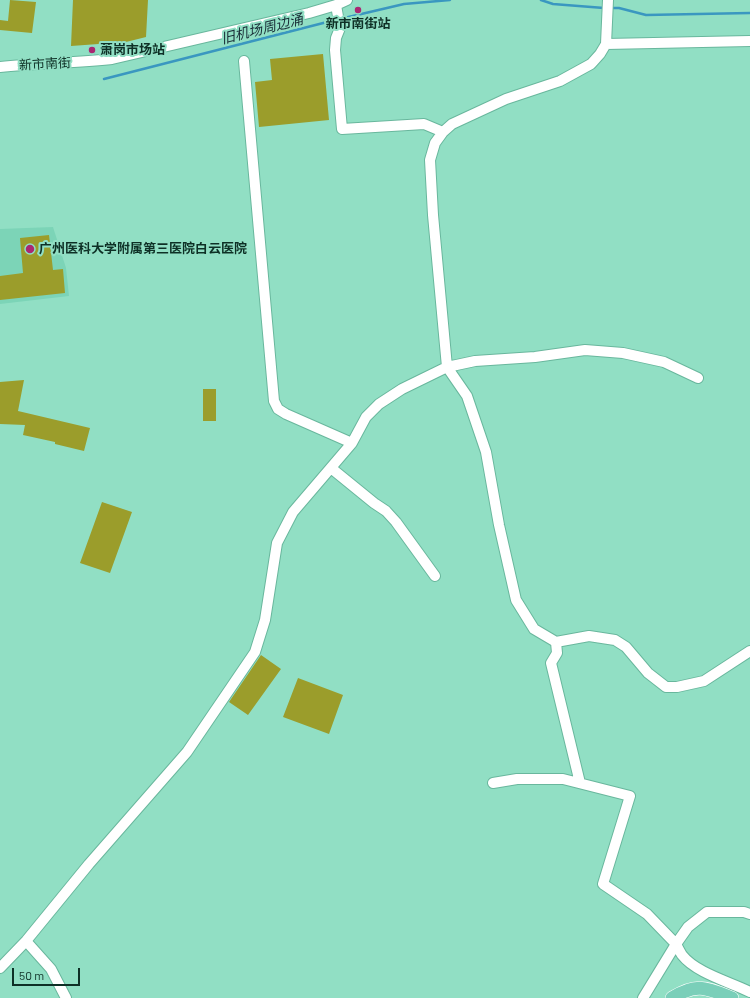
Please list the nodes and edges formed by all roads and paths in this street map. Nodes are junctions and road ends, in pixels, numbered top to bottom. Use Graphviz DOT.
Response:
graph roads {
  1 [pos="608,0"];
  2 [pos="341,4"];
  3 [pos="750,41"];
  4 [pos="606,44"];
  5 [pos="244,61"];
  6 [pos="0,67"];
  7 [pos="443,132"];
  8 [pos="446,367"];
  9 [pos="698,378"];
  10 [pos="352,443"];
  11 [pos="331,468"];
  12 [pos="435,576"];
  13 [pos="556,642"];
  14 [pos="750,651"];
  15 [pos="493,783"];
  16 [pos="580,783"];
  17 [pos="750,914"];
  18 [pos="26,941"];
  19 [pos="676,944"];
  20 [pos="0,968"];
  21 [pos="750,992"];
  22 [pos="66,998"];
  23 [pos="643,998"];
  24 [pos="672,998"];
  25 [pos="732,998"];
  1 -- 4 [label="street"];
  2 -- 6 [label="street, 新市南街"];
  2 -- 7 [label="street"];
  3 -- 4 [label="street"];
  4 -- 7 [label="street"];
  5 -- 10 [label="street"];
  7 -- 8 [label="street"];
  8 -- 9 [label="street"];
  8 -- 10 [label="street"];
  8 -- 13 [label="street"];
  10 -- 11 [label="street"];
  11 -- 12 [label="street"];
  11 -- 18 [label="street"];
  13 -- 14 [label="street"];
  13 -- 16 [label="street"];
  15 -- 16 [label="street"];
  16 -- 19 [label="street"];
  17 -- 19 [label="street"];
  18 -- 20 [label="street"];
  18 -- 22 [label="street"];
  19 -- 21 [label="street"];
  19 -- 23 [label="street"];
  24 -- 25 [label="main road"];
}
